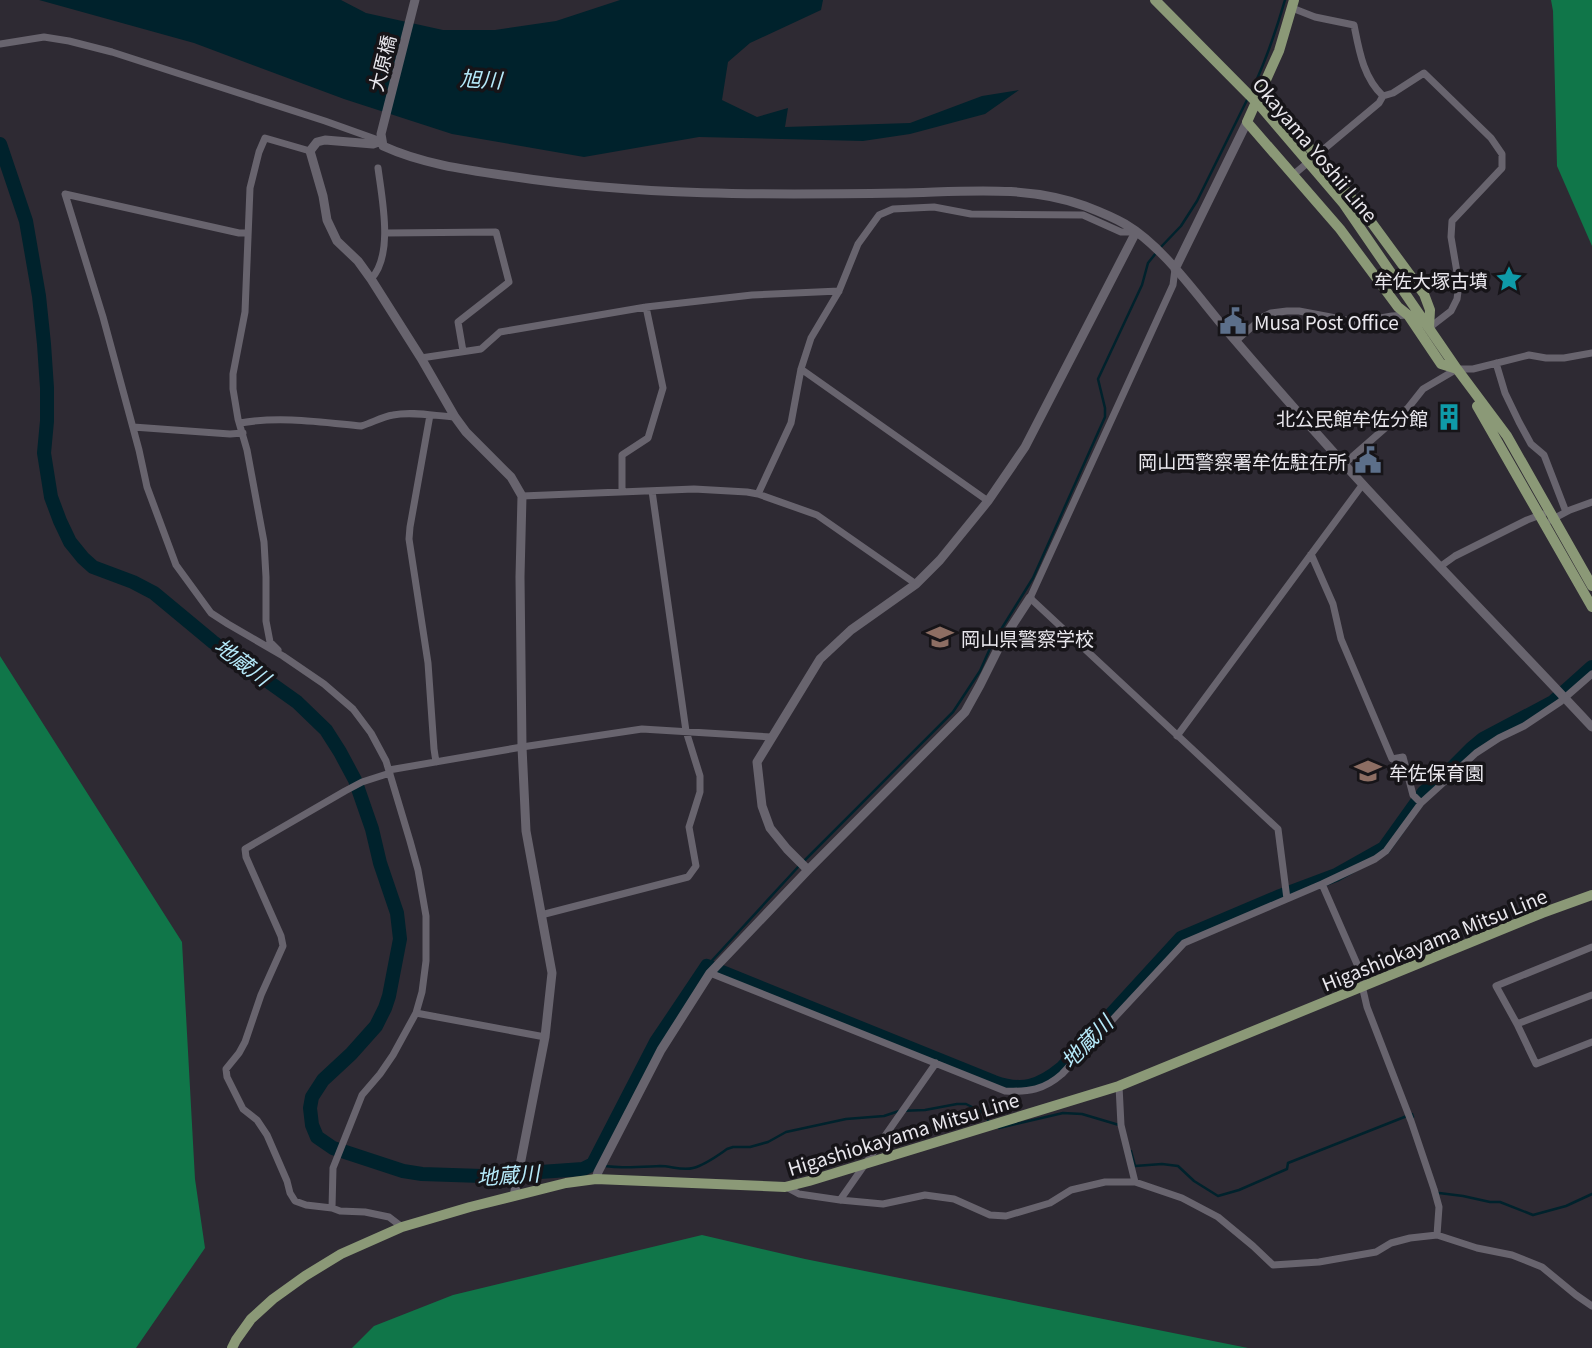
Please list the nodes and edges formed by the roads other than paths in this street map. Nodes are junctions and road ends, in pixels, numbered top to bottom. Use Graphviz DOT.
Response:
graph roads {
  1 [pos="415,0"];
  2 [pos="1155,0"];
  3 [pos="1293,4"];
  4 [pos="0,44"];
  5 [pos="1261,92"];
  6 [pos="1383,96"];
  7 [pos="1247,122"];
  8 [pos="381,138"];
  9 [pos="310,151"];
  10 [pos="1316,155"];
  11 [pos="378,168"];
  12 [pos="1293,175"];
  13 [pos="1136,232"];
  14 [pos="248,233"];
  15 [pos="386,233"];
  16 [pos="1171,265"];
  17 [pos="371,279"];
  18 [pos="839,291"];
  19 [pos="646,307"];
  20 [pos="1412,312"];
  21 [pos="1429,328"];
  22 [pos="1236,341"];
  23 [pos="463,351"];
  24 [pos="1592,353"];
  25 [pos="421,358"];
  26 [pos="1496,363"];
  27 [pos="802,369"];
  28 [pos="1457,369"];
  29 [pos="430,415"];
  30 [pos="455,417"];
  31 [pos="240,423"];
  32 [pos="133,427"];
  33 [pos="243,433"];
  34 [pos="1344,464"];
  35 [pos="1363,484"];
  36 [pos="622,491"];
  37 [pos="652,491"];
  38 [pos="758,494"];
  39 [pos="522,496"];
  40 [pos="988,501"];
  41 [pos="1592,502"];
  42 [pos="1566,512"];
  43 [pos="1553,515"];
  44 [pos="1541,519"];
  45 [pos="1311,554"];
  46 [pos="1441,566"];
  47 [pos="916,584"];
  48 [pos="1592,586"];
  49 [pos="1030,598"];
  50 [pos="1592,607"];
  51 [pos="283,656"];
  52 [pos="1592,674"];
  53 [pos="1565,697"];
  54 [pos="1592,727"];
  55 [pos="686,731"];
  56 [pos="1177,736"];
  57 [pos="771,737"];
  58 [pos="522,747"];
  59 [pos="436,762"];
  60 [pos="389,772"];
  61 [pos="1421,803"];
  62 [pos="808,870"];
  63 [pos="1322,884"];
  64 [pos="1591,896"];
  65 [pos="1287,899"];
  66 [pos="541,915"];
  67 [pos="1592,947"];
  68 [pos="710,973"];
  69 [pos="1362,987"];
  70 [pos="1592,995"];
  71 [pos="416,1013"];
  72 [pos="1517,1024"];
  73 [pos="545,1037"];
  74 [pos="1592,1042"];
  75 [pos="936,1063"];
  76 [pos="1119,1086"];
  77 [pos="865,1163"];
  78 [pos="596,1179"];
  79 [pos="1135,1182"];
  80 [pos="785,1187"];
  81 [pos="514,1196"];
  82 [pos="840,1200"];
  83 [pos="332,1208"];
  84 [pos="401,1227"];
  85 [pos="1437,1235"];
  86 [pos="1592,1306"];
  87 [pos="232,1348"];
  1 -- 8 [label="street, 大原橋"];
  2 -- 20 [label="main road, Okayama Yoshii Line"];
  3 -- 5 [label="main road"];
  3 -- 6 [label="street"];
  4 -- 8 [label="street"];
  5 -- 7 [label="main road"];
  5 -- 10 [label="main road"];
  6 -- 10 [label="street"];
  6 -- 21 [label="street"];
  7 -- 12 [label="main road"];
  7 -- 16 [label="street"];
  8 -- 9 [label="street"];
  8 -- 13 [label="street"];
  9 -- 14 [label="street"];
  9 -- 17 [label="street"];
  10 -- 12 [label="street"];
  10 -- 21 [label="main road"];
  11 -- 15 [label="street"];
  12 -- 20 [label="main road"];
  13 -- 16 [label="street"];
  13 -- 18 [label="street"];
  13 -- 40 [label="street"];
  14 -- 31 [label="street"];
  14 -- 32 [label="street"];
  15 -- 17 [label="street"];
  15 -- 23 [label="street"];
  16 -- 22 [label="street"];
  16 -- 49 [label="street"];
  17 -- 25 [label="street"];
  18 -- 19 [label="street"];
  18 -- 27 [label="street"];
  19 -- 23 [label="street"];
  19 -- 36 [label="street"];
  20 -- 21 [label="main road, Okayama Yoshii Line"];
  20 -- 22 [label="street"];
  20 -- 28 [label="main road"];
  21 -- 28 [label="main road, Okayama Yoshii Line"];
  22 -- 34 [label="street"];
  23 -- 25 [label="street"];
  24 -- 26 [label="street"];
  25 -- 30 [label="street"];
  26 -- 28 [label="street"];
  26 -- 42 [label="street"];
  27 -- 38 [label="street"];
  27 -- 40 [label="street"];
  28 -- 34 [label="street"];
  28 -- 43 [label="main road, Okayama Yoshii Line"];
  28 -- 44 [label="main road, Okayama Yoshii Line"];
  29 -- 30 [label="street"];
  29 -- 31 [label="street"];
  29 -- 59 [label="street"];
  30 -- 39 [label="street"];
  31 -- 33 [label="street"];
  32 -- 33 [label="street"];
  32 -- 51 [label="street"];
  33 -- 51 [label="street"];
  34 -- 35 [label="street"];
  35 -- 45 [label="street"];
  35 -- 46 [label="street"];
  36 -- 37 [label="street"];
  36 -- 39 [label="street"];
  37 -- 38 [label="street"];
  37 -- 55 [label="street"];
  38 -- 47 [label="street"];
  39 -- 58 [label="street"];
  40 -- 47 [label="street"];
  41 -- 42 [label="street"];
  42 -- 43 [label="street"];
  43 -- 44 [label="street"];
  43 -- 48 [label="main road, Okayama Yoshii Line"];
  44 -- 46 [label="street"];
  44 -- 50 [label="main road, Okayama Yoshii Line"];
  45 -- 56 [label="street"];
  45 -- 61 [label="street"];
  46 -- 53 [label="street"];
  47 -- 57 [label="street"];
  49 -- 56 [label="street"];
  49 -- 62 [label="street"];
  51 -- 60 [label="street"];
  52 -- 53 [label="street"];
  53 -- 54 [label="street"];
  53 -- 61 [label="street"];
  55 -- 57 [label="street"];
  55 -- 58 [label="street"];
  55 -- 66 [label="street"];
  56 -- 65 [label="street"];
  57 -- 62 [label="street"];
  58 -- 59 [label="street"];
  58 -- 66 [label="street"];
  59 -- 60 [label="street"];
  60 -- 71 [label="street"];
  60 -- 83 [label="street"];
  61 -- 63 [label="street"];
  62 -- 68 [label="street"];
  63 -- 65 [label="street"];
  63 -- 69 [label="street"];
  64 -- 69 [label="main road, Higashiokayama Mitsu Line"];
  65 -- 75 [label="street"];
  66 -- 73 [label="street"];
  67 -- 72 [label="street"];
  68 -- 75 [label="street"];
  68 -- 78 [label="street"];
  69 -- 76 [label="main road, Higashiokayama Mitsu Line"];
  69 -- 85 [label="street"];
  70 -- 72 [label="street"];
  71 -- 73 [label="street"];
  71 -- 83 [label="street"];
  72 -- 74 [label="street"];
  73 -- 81 [label="street"];
  75 -- 77 [label="street"];
  76 -- 77 [label="main road, Higashiokayama Mitsu Line"];
  76 -- 79 [label="street"];
  77 -- 80 [label="main road, Higashiokayama Mitsu Line"];
  77 -- 82 [label="street"];
  78 -- 80 [label="main road, Higashiokayama Mitsu Line"];
  78 -- 81 [label="main road, Higashiokayama Mitsu Line"];
  79 -- 82 [label="street"];
  79 -- 85 [label="street"];
  80 -- 82 [label="street"];
  81 -- 84 [label="main road, Higashiokayama Mitsu Line"];
  83 -- 84 [label="street"];
  84 -- 87 [label="main road, Higashiokayama Mitsu Line"];
  85 -- 86 [label="street"];
}
